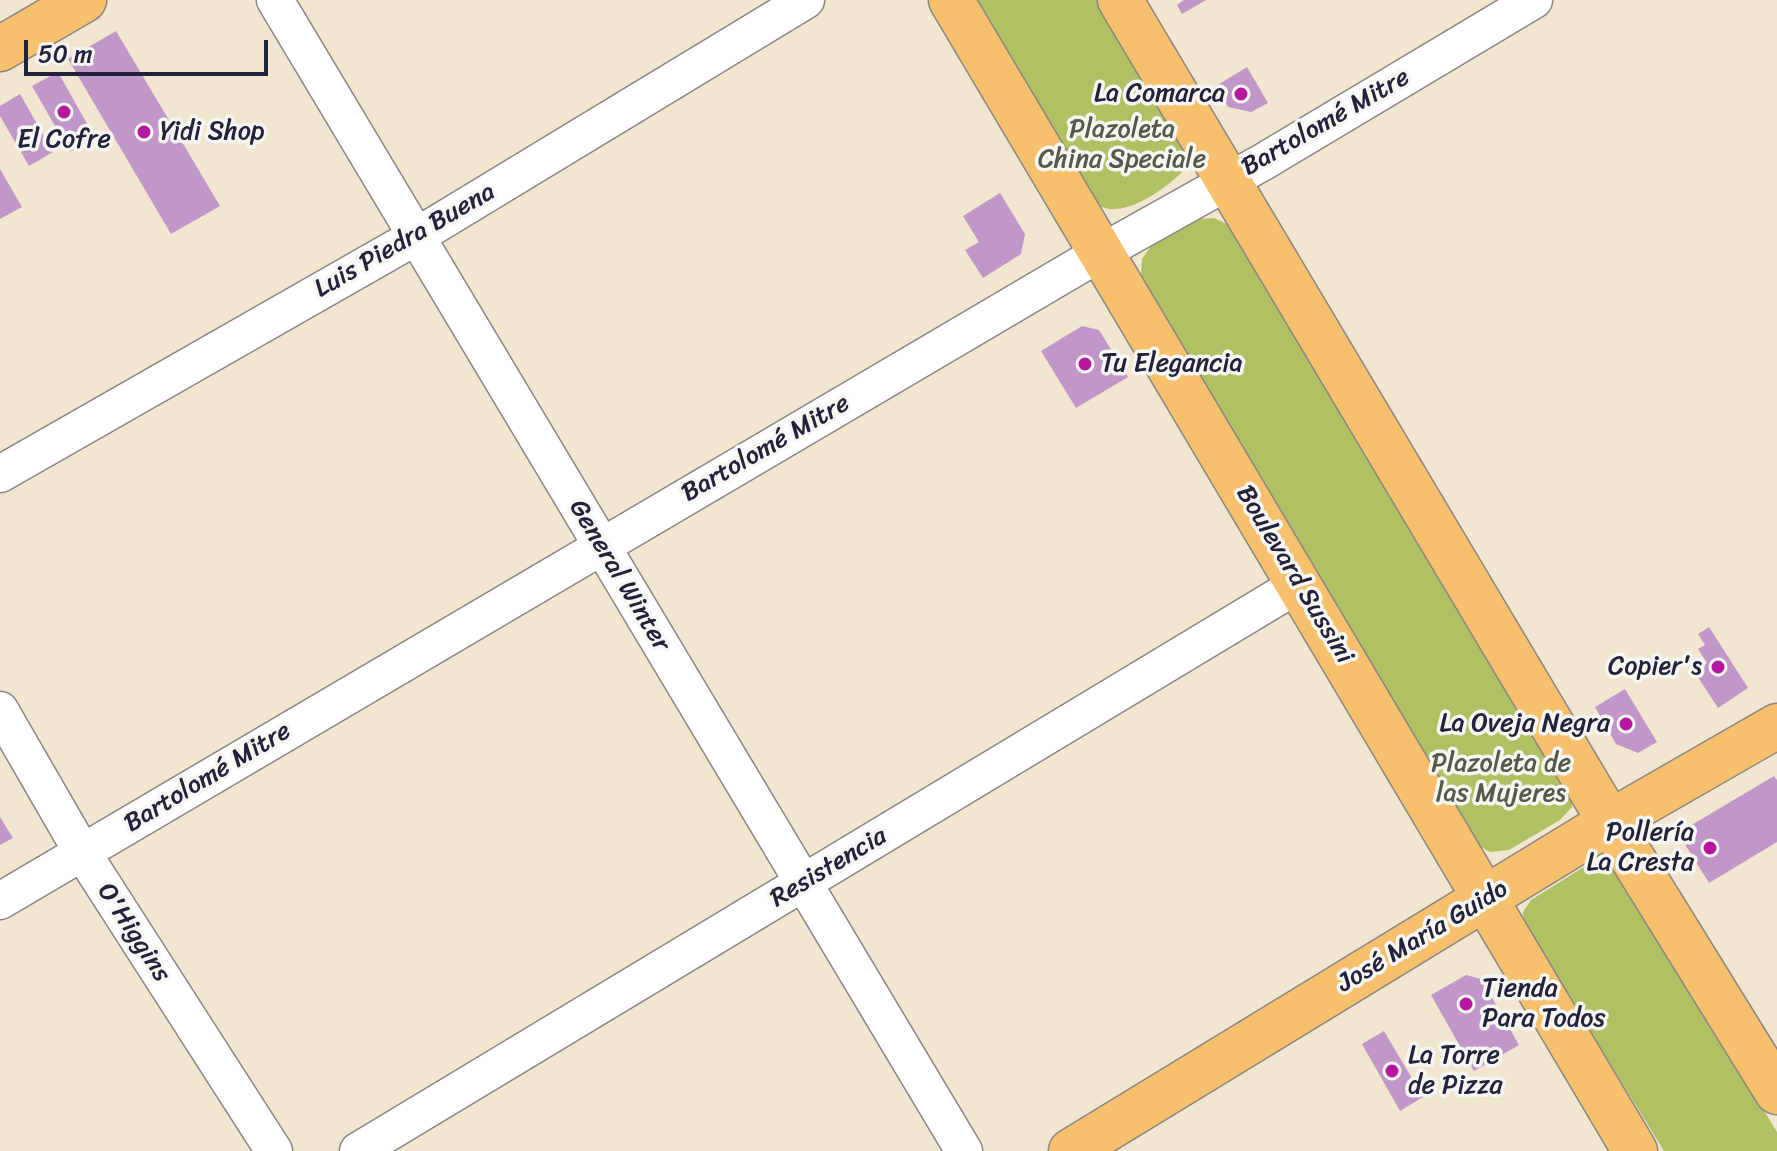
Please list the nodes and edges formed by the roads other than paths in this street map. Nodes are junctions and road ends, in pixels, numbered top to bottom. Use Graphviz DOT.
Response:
graph roads {
  1 [pos="84,0"];
  2 [pos="275,0"];
  3 [pos="806,0"];
  4 [pos="951,0"];
  5 [pos="1120,0"];
  6 [pos="1534,0"];
  7 [pos="0,49"];
  8 [pos="1228,181"];
  9 [pos="417,236"];
  10 [pos="1102,252"];
  11 [pos="0,474"];
  12 [pos="602,546"];
  13 [pos="1299,584"];
  14 [pos="0,710"];
  15 [pos="1777,726"];
  16 [pos="1610,822"];
  17 [pos="82,852"];
  18 [pos="804,884"];
  19 [pos="1487,899"];
  20 [pos="0,901"];
  21 [pos="1777,1092"];
  22 [pos="274,1151"];
  23 [pos="358,1151"];
  24 [pos="964,1151"];
  25 [pos="1071,1151"];
  26 [pos="1635,1151"];
  1 -- 7 [label="main road"];
  2 -- 9 [label="street, General Winter"];
  3 -- 9 [label="street, Luis Piedra Buena"];
  4 -- 10 [label="main road, Boulevard Sussini"];
  5 -- 8 [label="main road"];
  6 -- 8 [label="street, Bartolomé Mitre"];
  8 -- 10 [label="street, Bartolomé Mitre"];
  8 -- 16 [label="main road"];
  9 -- 11 [label="street, Luis Piedra Buena"];
  9 -- 12 [label="street, General Winter"];
  10 -- 12 [label="street, Bartolomé Mitre"];
  10 -- 13 [label="main road, Boulevard Sussini"];
  12 -- 17 [label="street, Bartolomé Mitre"];
  12 -- 18 [label="street, General Winter"];
  13 -- 18 [label="street, Resistencia"];
  13 -- 19 [label="main road, Boulevard Sussini"];
  14 -- 17 [label="street, O'Higgins"];
  15 -- 16 [label="main road, José María Guido"];
  16 -- 19 [label="main road, José María Guido"];
  16 -- 21 [label="main road"];
  17 -- 20 [label="street, Bartolomé Mitre"];
  17 -- 22 [label="street, O'Higgins"];
  18 -- 23 [label="street, Resistencia"];
  18 -- 24 [label="street, General Winter"];
  19 -- 25 [label="main road, José María Guido"];
  19 -- 26 [label="main road, Boulevard Sussini"];
}
